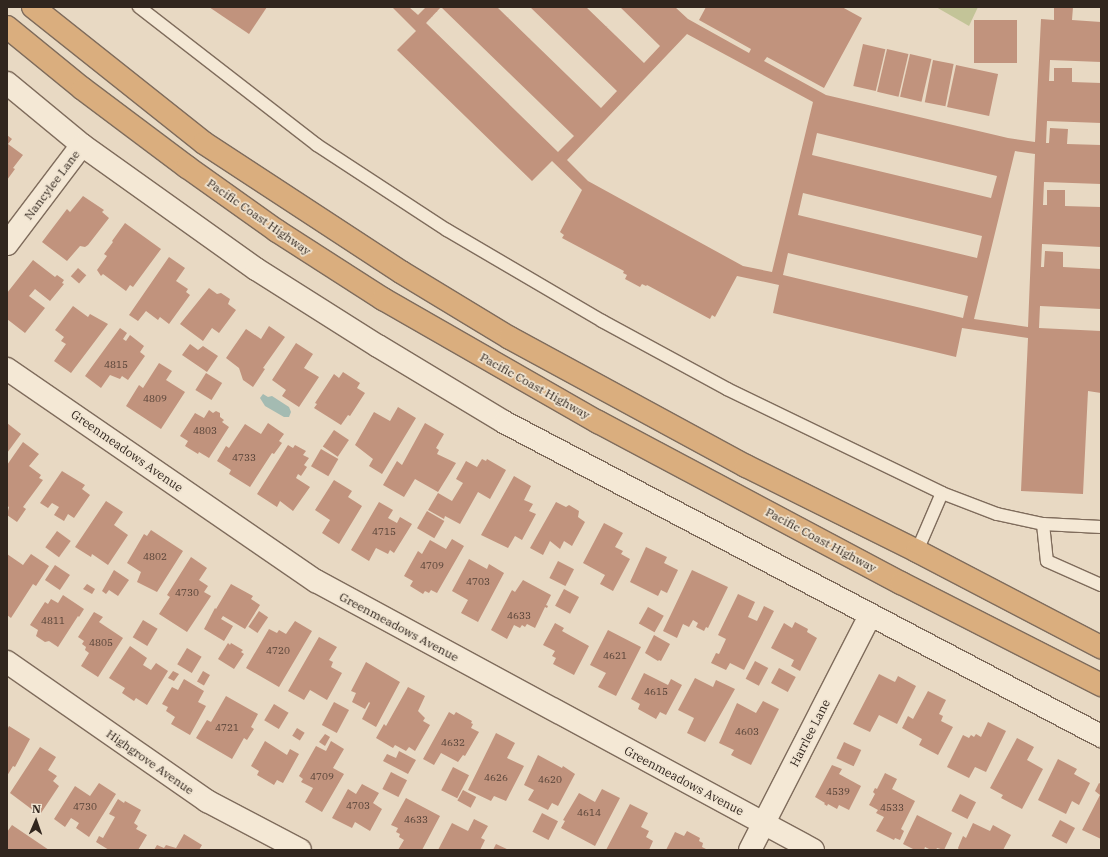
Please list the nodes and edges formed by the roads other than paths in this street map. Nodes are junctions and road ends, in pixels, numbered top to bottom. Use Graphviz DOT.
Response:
graph roads {
  1 [pos="33,7"];
  2 [pos="139,7"];
  3 [pos="7,27"];
  4 [pos="7,83"];
  5 [pos="82,145"];
  6 [pos="7,244"];
  7 [pos="7,369"];
  8 [pos="942,493"];
  9 [pos="1043,524"];
  10 [pos="1101,527"];
  11 [pos="917,551"];
  12 [pos="1101,585"];
  13 [pos="870,616"];
  14 [pos="1101,647"];
  15 [pos="7,662"];
  16 [pos="1101,685"];
  17 [pos="1101,736"];
  18 [pos="763,824"];
  19 [pos="300,850"];
  20 [pos="750,850"];
  21 [pos="813,850"];
  1 -- 11 [label="highway"];
  2 -- 8 [label="lane"];
  3 -- 16 [label="highway, Pacific Coast Highway"];
  4 -- 5 [label="street"];
  5 -- 6 [label="street, Nancylee Lane"];
  5 -- 13 [label="street"];
  7 -- 18 [label="street, Greenmeadows Avenue"];
  8 -- 9 [label="lane"];
  8 -- 11 [label="lane"];
  9 -- 10 [label="lane"];
  9 -- 12 [label="lane"];
  11 -- 14 [label="highway"];
  13 -- 17 [label="street"];
  13 -- 18 [label="street, Harrlee Lane"];
  15 -- 19 [label="street, Highgrove Avenue"];
  18 -- 20 [label="street, Harrlee Lane"];
  18 -- 21 [label="street, Greenmeadows Avenue"];
}
